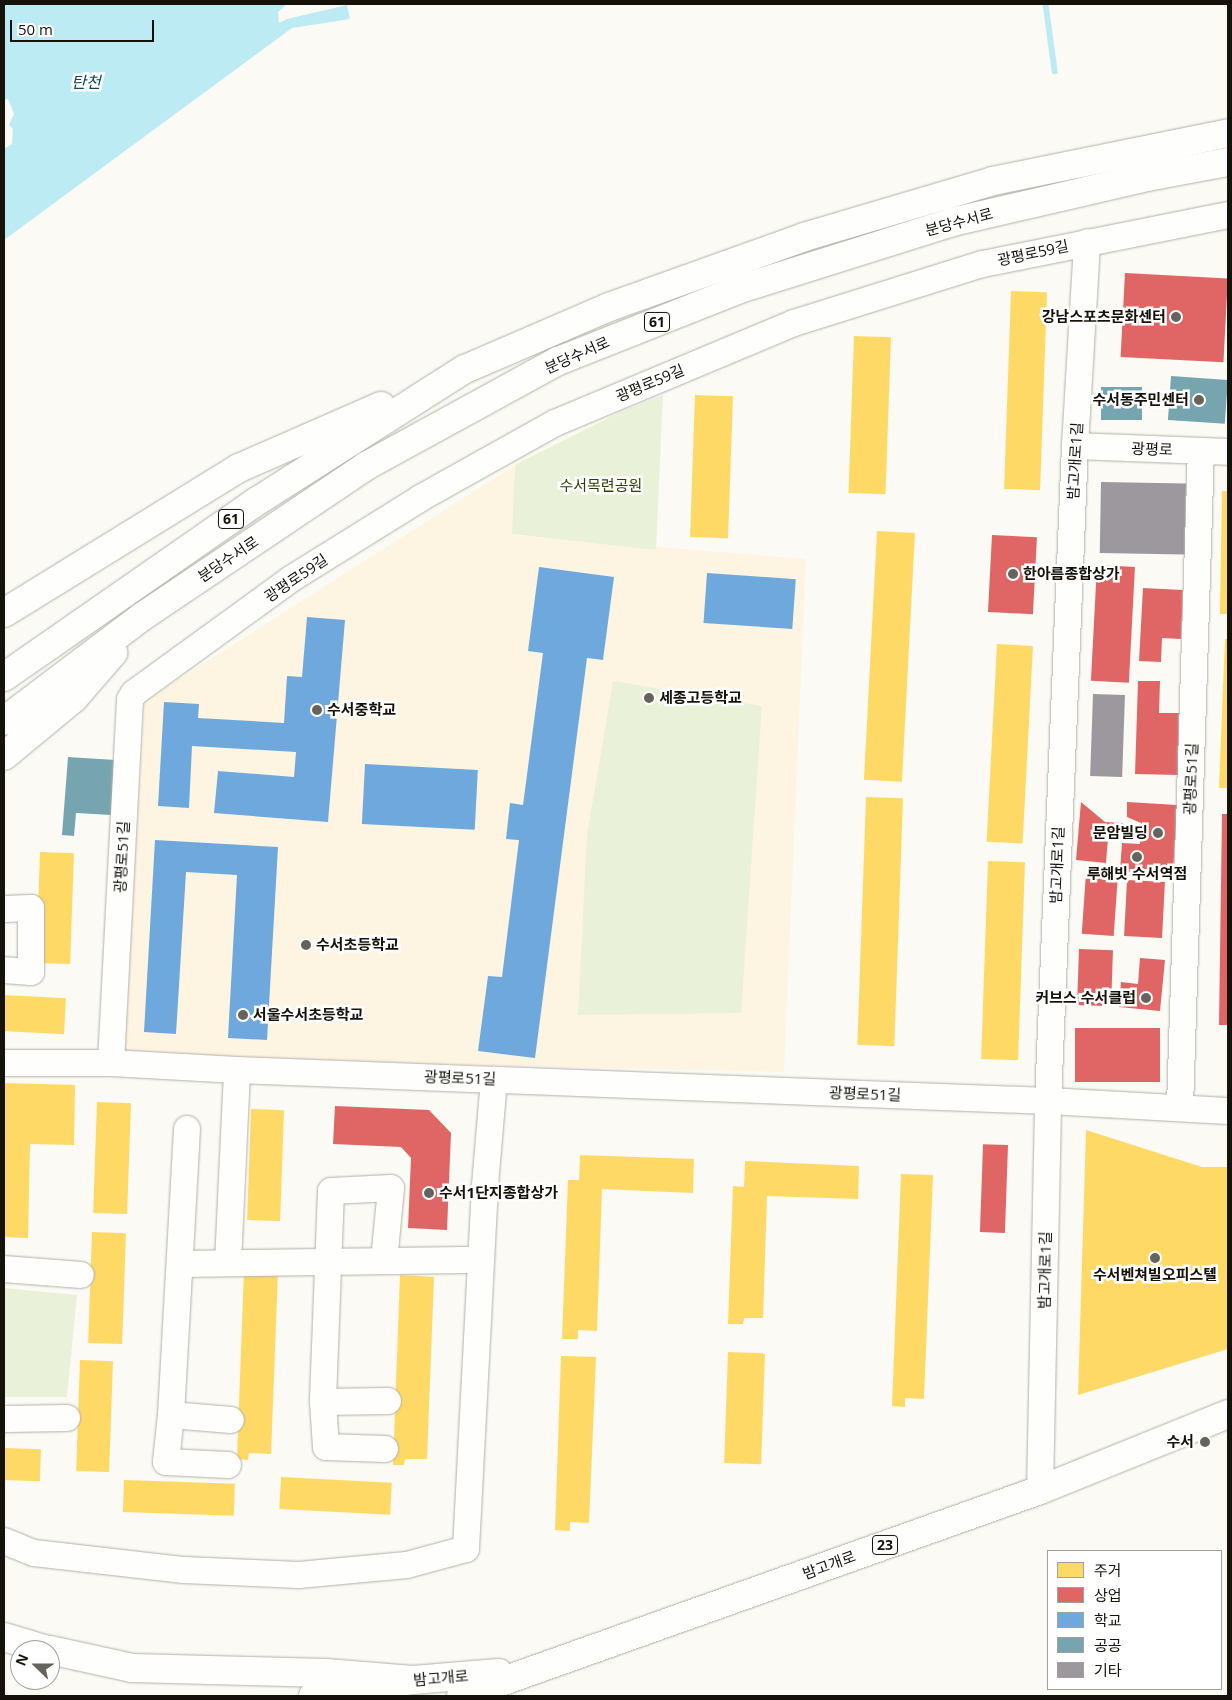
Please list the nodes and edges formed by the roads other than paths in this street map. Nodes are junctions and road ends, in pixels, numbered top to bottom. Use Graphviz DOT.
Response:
graph roads {
  1 [pos="1228,133"];
  2 [pos="1228,162"];
  3 [pos="1228,215"];
  4 [pos="1086,242"];
  5 [pos="465,370"];
  6 [pos="1076,446"];
  7 [pos="1201,451"];
  8 [pos="1228,452"];
  9 [pos="4,614"];
  10 [pos="143,616"];
  11 [pos="4,677"];
  12 [pos="134,693"];
  13 [pos="4,721"];
  14 [pos="4,756"];
  15 [pos="4,909"];
  16 [pos="4,970"];
  17 [pos="4,1063"];
  18 [pos="111,1063"];
  19 [pos="237,1070"];
  20 [pos="494,1079"];
  21 [pos="1048,1101"];
  22 [pos="1180,1108"];
  23 [pos="1228,1111"];
  24 [pos="186,1129"];
  25 [pos="481,1260"];
  26 [pos="384,1261"];
  27 [pos="328,1262"];
  28 [pos="228,1263"];
  29 [pos="181,1264"];
  30 [pos="4,1269"];
  31 [pos="81,1275"];
  32 [pos="388,1401"];
  33 [pos="323,1402"];
  34 [pos="1228,1414"];
  35 [pos="171,1415"];
  36 [pos="67,1418"];
  37 [pos="4,1419"];
  38 [pos="231,1420"];
  39 [pos="385,1449"];
  40 [pos="228,1465"];
  41 [pos="1040,1490"];
  42 [pos="4,1541"];
  43 [pos="60,1652"];
  44 [pos="540,1669"];
  45 [pos="413,1680"];
  46 [pos="313,1696"];
  47 [pos="461,1696"];
  1 -- 5 [label="main road, 분당수서로 / 61"];
  2 -- 10 [label="main road, 분당수서로 / 61"];
  3 -- 4 [label="street, 광평로59길"];
  4 -- 6 [label="street, 밤고개로1길"];
  4 -- 12 [label="street, 광평로59길"];
  5 -- 9 [label="main road"];
  5 -- 11 [label="main road, 분당수서로 / 61"];
  6 -- 7 [label="street, 광평로"];
  6 -- 21 [label="street, 밤고개로1길"];
  7 -- 8 [label="street, 광평로"];
  7 -- 22 [label="street, 광평로51길"];
  10 -- 13 [label="main road, 분당수서로 / 61"];
  10 -- 14 [label="main road"];
  12 -- 18 [label="street, 광평로51길"];
  15 -- 16 [label="street"];
  17 -- 18 [label="street"];
  18 -- 19 [label="street, 광평로51길"];
  19 -- 20 [label="street, 광평로51길"];
  19 -- 28 [label="street"];
  20 -- 21 [label="street, 광평로51길"];
  20 -- 25 [label="street"];
  21 -- 22 [label="street, 광평로51길"];
  21 -- 41 [label="street, 밤고개로1길"];
  22 -- 23 [label="street, 광평로51길"];
  24 -- 29 [label="street"];
  25 -- 26 [label="street"];
  25 -- 42 [label="street"];
  26 -- 27 [label="street"];
  26 -- 27 [label="street"];
  27 -- 28 [label="street"];
  27 -- 33 [label="street"];
  28 -- 29 [label="street"];
  29 -- 35 [label="street"];
  30 -- 31 [label="street"];
  32 -- 33 [label="street"];
  33 -- 39 [label="street"];
  34 -- 41 [label="main road, 밤고개로 / 23"];
  35 -- 38 [label="street"];
  35 -- 40 [label="street"];
  36 -- 37 [label="street"];
  41 -- 44 [label="main road, 밤고개로 / 23"];
  43 -- 45 [label="main road"];
  44 -- 45 [label="main road, 밤고개로 / 23"];
  44 -- 47 [label="main road, 밤고개로 / 23"];
  45 -- 46 [label="main road, 밤고개로 / 23"];
}
